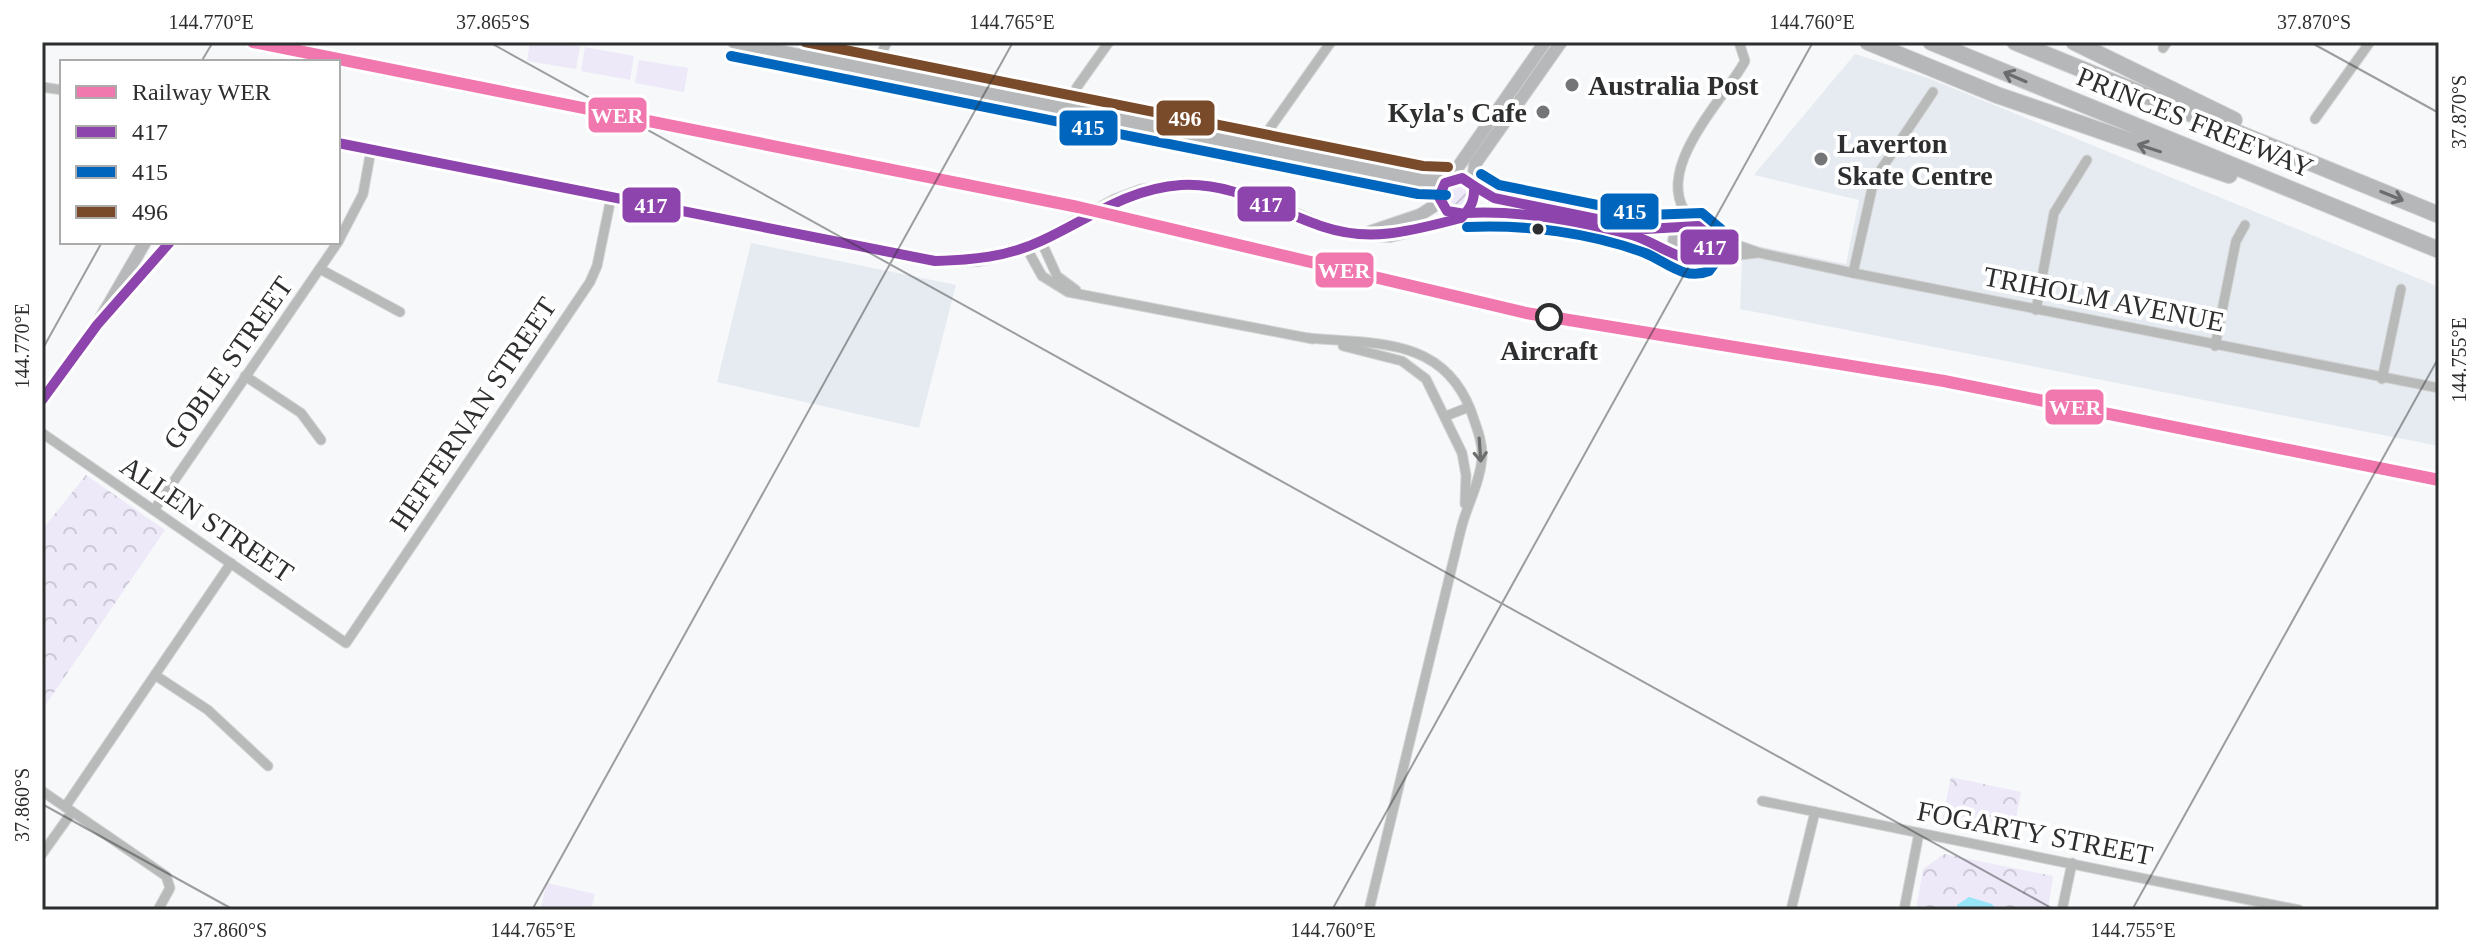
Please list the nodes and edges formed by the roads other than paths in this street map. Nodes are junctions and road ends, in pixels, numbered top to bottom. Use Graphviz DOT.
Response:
graph roads {
  1 [pos="734,42"];
  2 [pos="887,42"];
  3 [pos="1109,42"];
  4 [pos="1331,42"];
  5 [pos="1545,42"];
  6 [pos="1561,42"];
  7 [pos="1739,42"];
  8 [pos="1868,42"];
  9 [pos="1931,42"];
  10 [pos="2015,42"];
  11 [pos="2074,42"];
  12 [pos="2370,42"];
  13 [pos="873,70"];
  14 [pos="1933,92"];
  15 [pos="1507,106"];
  16 [pos="1067,110"];
  17 [pos="2315,119"];
  18 [pos="340,143"];
  19 [pos="1262,149"];
  20 [pos="371,150"];
  21 [pos="2087,160"];
  22 [pos="1369,169"];
  23 [pos="2345,176"];
  24 [pos="1448,181"];
  25 [pos="1473,185"];
  26 [pos="611,198"];
  27 [pos="1439,201"];
  28 [pos="1465,214"];
  29 [pos="2439,215"];
  30 [pos="1685,224"];
  31 [pos="2245,225"];
  32 [pos="2382,226"];
  33 [pos="1363,235"];
  34 [pos="1709,235"];
  35 [pos="340,238"];
  36 [pos="144,244"];
  37 [pos="168,244"];
  38 [pos="337,244"];
  39 [pos="1036,245"];
  40 [pos="2439,250"];
  41 [pos="1760,253"];
  42 [pos="1683,258"];
  43 [pos="1697,260"];
  44 [pos="320,269"];
  45 [pos="1853,273"];
  46 [pos="2401,289"];
  47 [pos="1091,296"];
  48 [pos="2036,310"];
  49 [pos="400,312"];
  50 [pos="97,325"];
  51 [pos="1309,338"];
  52 [pos="2215,346"];
  53 [pos="245,376"];
  54 [pos="2382,379"];
  55 [pos="2439,388"];
  56 [pos="42,400"];
  57 [pos="1469,407"];
  58 [pos="1446,416"];
  59 [pos="42,433"];
  60 [pos="321,440"];
  61 [pos="154,510"];
  62 [pos="1464,515"];
  63 [pos="231,563"];
  64 [pos="346,643"];
  65 [pos="155,675"];
  66 [pos="268,766"];
  67 [pos="42,791"];
  68 [pos="1762,801"];
  69 [pos="68,810"];
  70 [pos="1815,812"];
  71 [pos="1919,833"];
  72 [pos="42,854"];
  73 [pos="2072,863"];
  74 [pos="158,910"];
  75 [pos="1369,910"];
  76 [pos="1791,910"];
  77 [pos="1904,910"];
  78 [pos="2062,910"];
  79 [pos="2299,910"];
  1 -- 13 [label="street"];
  2 -- 13 [label="street"];
  3 -- 16 [label="street"];
  4 -- 19 [label="street"];
  5 -- 15 [label="street"];
  6 -- 15 [label="street"];
  7 -- 30 [label="street"];
  32 -- 8 [label="highway, one-way"];
  32 -- 9 [label="highway, PRINCES FREEWAY, one-way"];
  10 -- 23 [label="highway, PRINCES FREEWAY"];
  11 -- 23 [label="highway"];
  12 -- 17 [label="street"];
  13 -- 16 [label="street"];
  14 -- 45 [label="street"];
  15 -- 24 [label="street"];
  15 -- 25 [label="street"];
  16 -- 19 [label="street"];
  18 -- 20 [label="street"];
  19 -- 22 [label="street"];
  20 -- 26 [label="street"];
  20 -- 35 [label="street, GOBLE STREET"];
  21 -- 48 [label="street"];
  22 -- 24 [label="street"];
  22 -- 27 [label="street"];
  23 -- 29 [label="highway, PRINCES FREEWAY, one-way"];
  24 -- 25 [label="street"];
  24 -- 27 [label="street"];
  25 -- 28 [label="street"];
  25 -- 30 [label="street"];
  26 -- 39 [label="street"];
  26 -- 64 [label="street, HEFFERNAN STREET"];
  27 -- 28 [label="street"];
  27 -- 33 [label="street"];
  28 -- 33 [label="street"];
  28 -- 42 [label="street"];
  30 -- 34 [label="street"];
  30 -- 42 [label="street"];
  31 -- 52 [label="street"];
  32 -- 40 [label="highway, PRINCES FREEWAY"];
  33 -- 39 [label="street"];
  34 -- 41 [label="street, TRIHOLM AVENUE"];
  34 -- 43 [label="street"];
  36 -- 50 [label="street"];
  37 -- 50 [label="street"];
  38 -- 44 [label="street, GOBLE STREET"];
  39 -- 47 [label="street"];
  39 -- 47 [label="street"];
  41 -- 43 [label="street, TRIHOLM AVENUE"];
  41 -- 45 [label="street, TRIHOLM AVENUE"];
  42 -- 43 [label="street"];
  44 -- 49 [label="street"];
  44 -- 53 [label="street, GOBLE STREET"];
  45 -- 48 [label="street, TRIHOLM AVENUE"];
  46 -- 54 [label="street"];
  47 -- 51 [label="street"];
  48 -- 52 [label="street, TRIHOLM AVENUE"];
  50 -- 56 [label="street"];
  51 -- 57 [label="street"];
  51 -- 58 [label="street"];
  52 -- 54 [label="street, TRIHOLM AVENUE"];
  53 -- 60 [label="street"];
  53 -- 61 [label="street, GOBLE STREET"];
  54 -- 55 [label="street, TRIHOLM AVENUE"];
  57 -- 58 [label="street"];
  57 -- 62 [label="street, one-way"];
  58 -- 62 [label="street"];
  59 -- 61 [label="street, ALLEN STREET"];
  61 -- 63 [label="street, ALLEN STREET"];
  62 -- 75 [label="street"];
  63 -- 64 [label="street, ALLEN STREET"];
  63 -- 65 [label="street"];
  65 -- 66 [label="street"];
  65 -- 69 [label="street"];
  67 -- 69 [label="street"];
  68 -- 70 [label="street, FOGARTY STREET"];
  69 -- 72 [label="street"];
  69 -- 74 [label="street"];
  70 -- 71 [label="street, FOGARTY STREET"];
  70 -- 76 [label="street"];
  71 -- 73 [label="street, FOGARTY STREET"];
  71 -- 77 [label="street"];
  73 -- 78 [label="street"];
  73 -- 79 [label="street, FOGARTY STREET"];
}
